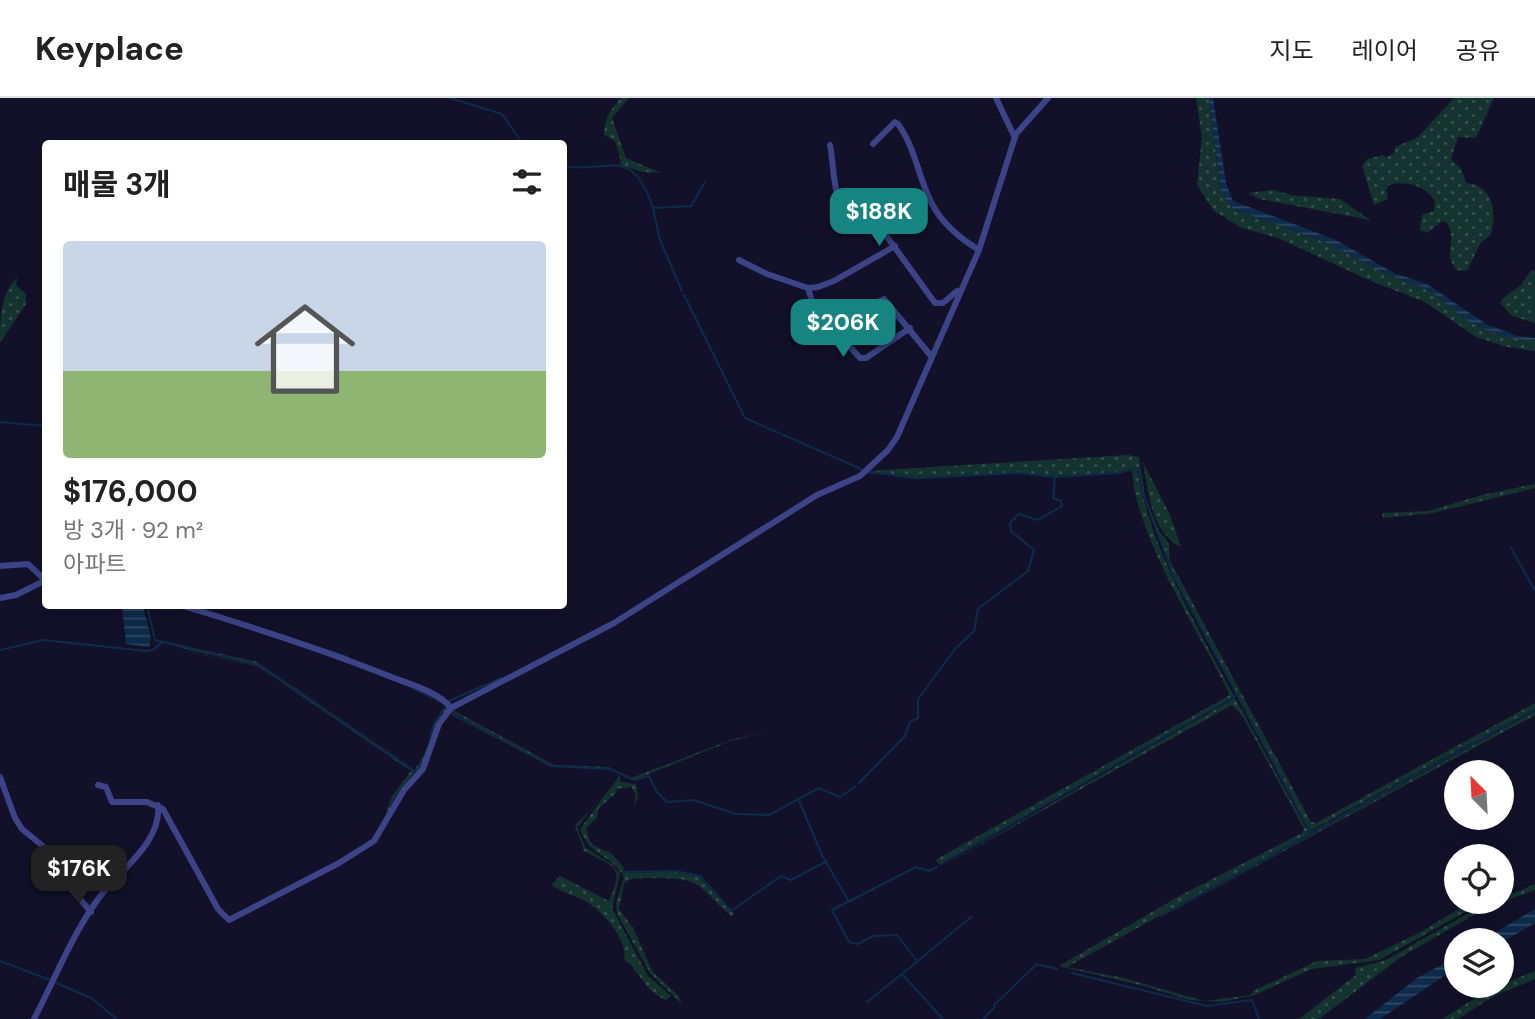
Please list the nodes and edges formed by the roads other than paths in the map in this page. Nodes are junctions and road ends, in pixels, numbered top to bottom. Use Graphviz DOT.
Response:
graph roads {
  1 [pos="996,98"];
  2 [pos="1048,98"];
  3 [pos="1015,138"];
  4 [pos="873,144"];
  5 [pos="831,145"];
  6 [pos="895,246"];
  7 [pos="979,250"];
  8 [pos="739,260"];
  9 [pos="808,288"];
  10 [pos="961,289"];
  11 [pos="910,328"];
  12 [pos="839,331"];
  13 [pos="931,356"];
  14 [pos="0,566"];
  15 [pos="42,577"];
  16 [pos="42,582"];
  17 [pos="0,598"];
  18 [pos="193,609"];
  19 [pos="451,708"];
  20 [pos="0,779"];
  21 [pos="98,785"];
  22 [pos="158,805"];
  23 [pos="157,826"];
  24 [pos="174,830"];
  25 [pos="91,912"];
  26 [pos="34,1019"];
  1 -- 3 [label="street"];
  2 -- 3 [label="street"];
  3 -- 7 [label="street"];
  4 -- 7 [label="street"];
  5 -- 6 [label="street"];
  6 -- 9 [label="street"];
  6 -- 10 [label="street"];
  7 -- 10 [label="street"];
  8 -- 9 [label="street"];
  9 -- 12 [label="street"];
  10 -- 13 [label="street"];
  11 -- 12 [label="street"];
  11 -- 12 [label="street"];
  11 -- 13 [label="street"];
  13 -- 19 [label="street"];
  14 -- 15 [label="street"];
  16 -- 17 [label="street"];
  18 -- 19 [label="street"];
  19 -- 24 [label="street"];
  20 -- 25 [label="street"];
  21 -- 22 [label="street"];
  22 -- 23 [label="street"];
  22 -- 24 [label="street"];
  23 -- 24 [label="street"];
  23 -- 25 [label="street"];
  25 -- 26 [label="street"];
}
